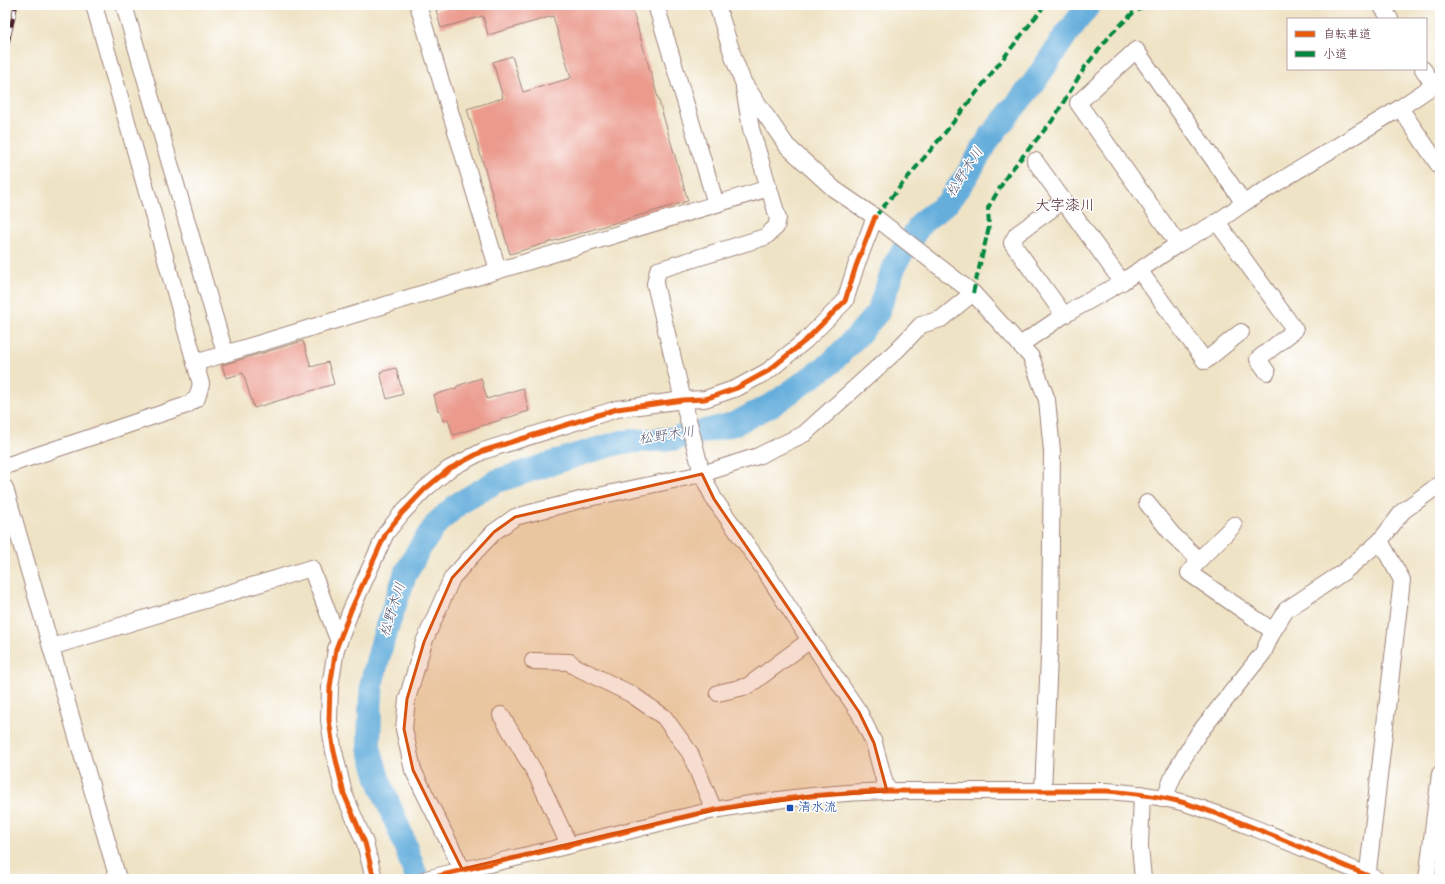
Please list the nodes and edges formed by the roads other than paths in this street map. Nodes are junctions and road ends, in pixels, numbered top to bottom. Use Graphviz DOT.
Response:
graph roads {
  1 [pos="94,5"];
  2 [pos="124,5"];
  3 [pos="418,5"];
  4 [pos="656,5"];
  5 [pos="717,5"];
  6 [pos="1381,5"];
  7 [pos="1389,18"];
  8 [pos="1424,70"];
  9 [pos="744,82"];
  10 [pos="1437,82"];
  11 [pos="1400,108"];
  12 [pos="1035,161"];
  13 [pos="1440,168"];
  14 [pos="769,188"];
  15 [pos="1063,201"];
  16 [pos="716,204"];
  17 [pos="1244,204"];
  18 [pos="877,219"];
  19 [pos="1217,222"];
  20 [pos="1178,244"];
  21 [pos="498,270"];
  22 [pos="1139,270"];
  23 [pos="1122,282"];
  24 [pos="968,289"];
  25 [pos="1064,315"];
  26 [pos="1241,332"];
  27 [pos="1020,345"];
  28 [pos="225,354"];
  29 [pos="195,362"];
  30 [pos="1267,372"];
  31 [pos="683,400"];
  32 [pos="5,466"];
  33 [pos="702,474"];
  34 [pos="1440,484"];
  35 [pos="5,488"];
  36 [pos="1147,503"];
  37 [pos="1234,525"];
  38 [pos="1380,540"];
  39 [pos="1199,560"];
  40 [pos="1273,631"];
  41 [pos="810,640"];
  42 [pos="339,642"];
  43 [pos="51,647"];
  44 [pos="533,661"];
  45 [pos="718,693"];
  46 [pos="501,715"];
  47 [pos="1440,774"];
  48 [pos="887,791"];
  49 [pos="1043,791"];
  50 [pos="1142,794"];
  51 [pos="1164,799"];
  52 [pos="714,810"];
  53 [pos="569,845"];
  54 [pos="460,873"];
  55 [pos="1370,878"];
  56 [pos="118,879"];
  57 [pos="374,879"];
  58 [pos="426,879"];
  59 [pos="1143,879"];
  60 [pos="1427,879"];
  1 -- 29 [label="street"];
  2 -- 28 [label="street"];
  3 -- 21 [label="street"];
  4 -- 16 [label="street"];
  5 -- 9 [label="street"];
  6 -- 7 [label="street"];
  8 -- 10 [label="street"];
  9 -- 14 [label="street"];
  9 -- 18 [label="street"];
  10 -- 11 [label="street"];
  11 -- 13 [label="street"];
  11 -- 17 [label="street"];
  12 -- 15 [label="street"];
  14 -- 16 [label="street"];
  14 -- 31 [label="street"];
  15 -- 23 [label="street"];
  15 -- 25 [label="street"];
  16 -- 21 [label="street"];
  17 -- 19 [label="street"];
  17 -- 20 [label="street"];
  18 -- 24 [label="street"];
  18 -- 31 [label="street"];
  19 -- 20 [label="street"];
  19 -- 30 [label="street"];
  20 -- 22 [label="street"];
  21 -- 28 [label="street"];
  22 -- 23 [label="street"];
  22 -- 26 [label="street"];
  23 -- 25 [label="street"];
  24 -- 27 [label="street"];
  24 -- 33 [label="street"];
  25 -- 27 [label="street"];
  27 -- 49 [label="street"];
  28 -- 29 [label="street"];
  29 -- 32 [label="street"];
  31 -- 33 [label="street"];
  31 -- 42 [label="street"];
  33 -- 41 [label="street"];
  33 -- 54 [label="street"];
  34 -- 38 [label="street"];
  35 -- 43 [label="street"];
  36 -- 39 [label="street"];
  37 -- 39 [label="street"];
  38 -- 40 [label="street"];
  38 -- 55 [label="street"];
  39 -- 40 [label="street"];
  40 -- 51 [label="street"];
  41 -- 45 [label="street"];
  41 -- 48 [label="street"];
  42 -- 43 [label="street"];
  42 -- 57 [label="street"];
  43 -- 56 [label="street"];
  44 -- 52 [label="street"];
  46 -- 53 [label="street"];
  47 -- 60 [label="street"];
  48 -- 49 [label="street"];
  48 -- 52 [label="street"];
  49 -- 50 [label="street"];
  50 -- 51 [label="street"];
  50 -- 59 [label="street"];
  51 -- 55 [label="street"];
  52 -- 53 [label="street"];
  53 -- 54 [label="street"];
  54 -- 58 [label="street"];
}
